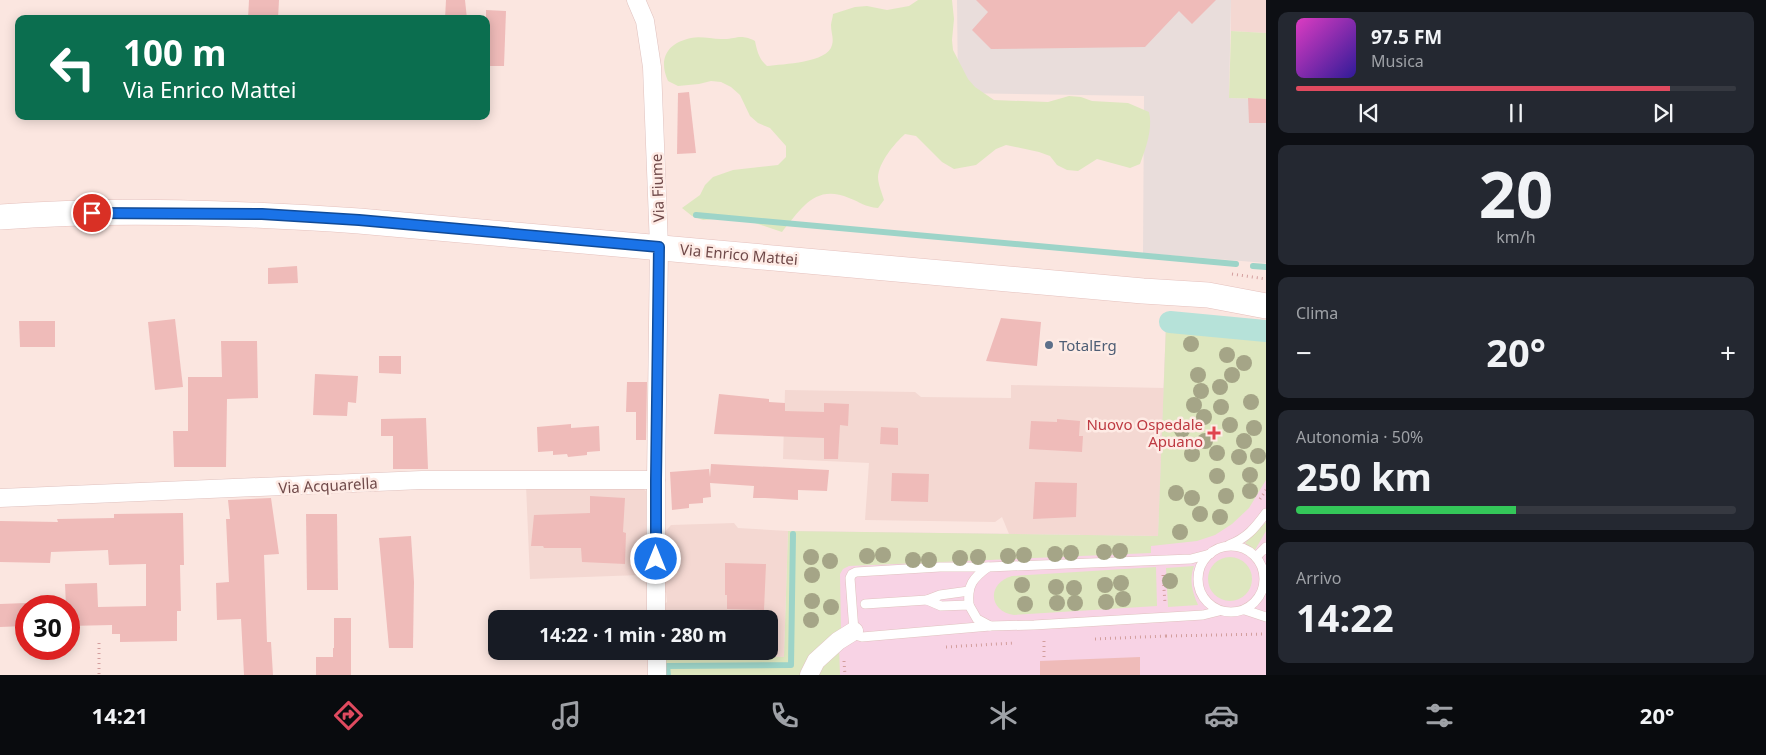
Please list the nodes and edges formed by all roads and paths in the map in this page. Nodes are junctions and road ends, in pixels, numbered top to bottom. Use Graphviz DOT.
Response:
graph roads {
  1 [pos="636,0"];
  2 [pos="0,217"];
  3 [pos="659,247"];
  4 [pos="1266,293"];
  5 [pos="1208,295"];
  6 [pos="1266,306"];
  7 [pos="656,480"];
  8 [pos="1266,490"];
  9 [pos="0,498"];
  10 [pos="1257,503"];
  11 [pos="1266,513"];
  12 [pos="1226,546"];
  13 [pos="1266,547"];
  14 [pos="1210,554"];
  15 [pos="1256,557"];
  16 [pos="1163,559"];
  17 [pos="988,566"];
  18 [pos="1265,584"];
  19 [pos="969,591"];
  20 [pos="927,600"];
  21 [pos="865,604"];
  22 [pos="970,605"];
  23 [pos="656,610"];
  24 [pos="1245,610"];
  25 [pos="1219,611"];
  26 [pos="1165,616"];
  27 [pos="1266,617"];
  28 [pos="990,626"];
  29 [pos="854,631"];
  30 [pos="1266,634"];
  31 [pos="1166,636"];
  32 [pos="1091,639"];
  33 [pos="1053,640"];
  34 [pos="1034,641"];
  35 [pos="1044,641"];
  36 [pos="1016,642"];
  37 [pos="99,643"];
  38 [pos="940,647"];
  39 [pos="1044,659"];
  40 [pos="657,660"];
  41 [pos="99,675"];
  42 [pos="657,675"];
  43 [pos="809,675"];
  1 -- 3 [label="street, Via Fiume"];
  2 -- 3 [label="main road, Via Enrico Mattei"];
  3 -- 5 [label="main road, Via Enrico Mattei"];
  3 -- 7 [label="street, Via Fiume"];
  4 -- 5 [label="main road, Via Enrico Mattei"];
  5 -- 6 [label="main road, Via Enrico Mattei"];
  7 -- 9 [label="street, Via Acquarella"];
  7 -- 23 [label="street, Via Fiume"];
  8 -- 10 [label="path"];
  11 -- 12 [label="lane"];
  12 -- 14 [label="lane"];
  12 -- 15 [label="lane"];
  13 -- 15 [label="lane"];
  14 -- 16 [label="lane"];
  14 -- 25 [label="lane"];
  15 -- 18 [label="lane"];
  16 -- 17 [label="lane"];
  16 -- 26 [label="path"];
  17 -- 19 [label="lane"];
  17 -- 29 [label="lane"];
  18 -- 24 [label="lane"];
  19 -- 20 [label="lane"];
  19 -- 22 [label="lane"];
  20 -- 21 [label="lane"];
  20 -- 22 [label="lane"];
  22 -- 28 [label="lane"];
  24 -- 25 [label="lane"];
  24 -- 27 [label="lane"];
  25 -- 26 [label="lane"];
  26 -- 28 [label="lane"];
  26 -- 31 [label="path"];
  28 -- 29 [label="lane"];
  29 -- 43 [label="street"];
  30 -- 31 [label="path"];
  31 -- 32 [label="path"];
  33 -- 35 [label="path"];
  34 -- 35 [label="path"];
  35 -- 39 [label="path"];
  36 -- 38 [label="path"];
  37 -- 41 [label="path"];
  40 -- 42 [label="street"];
}
